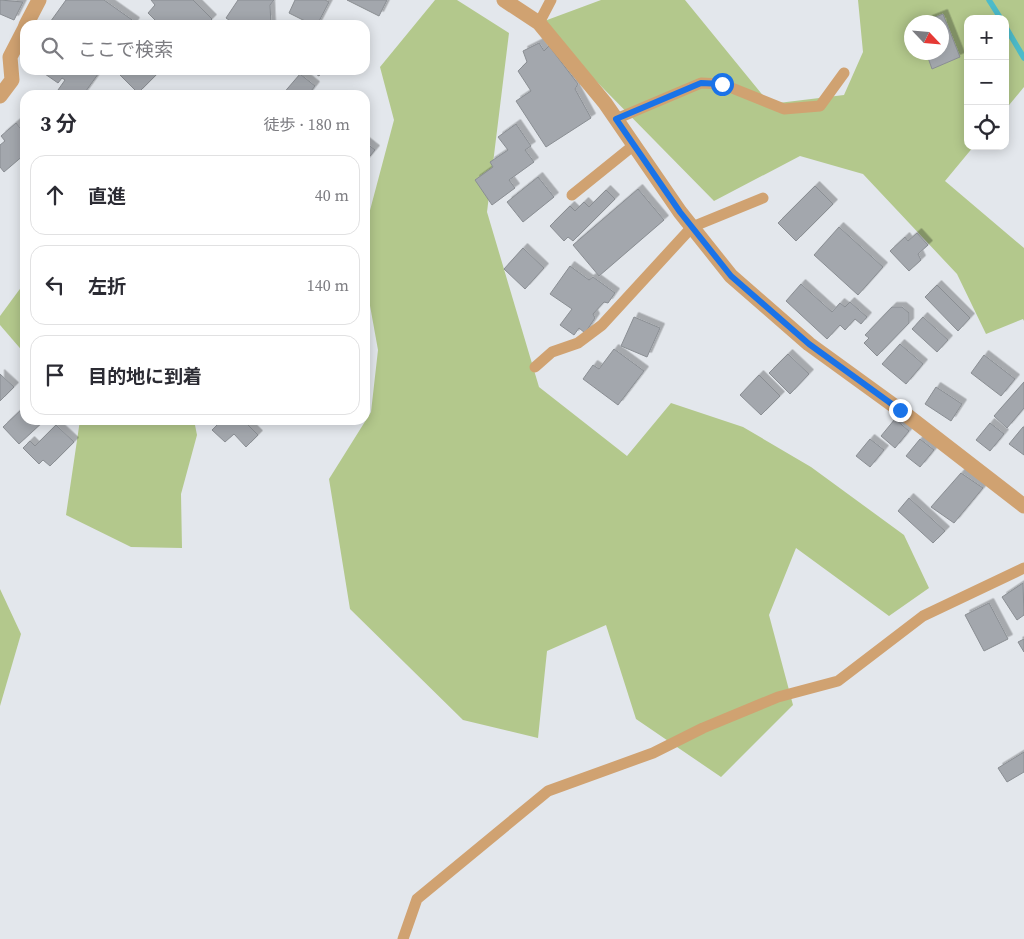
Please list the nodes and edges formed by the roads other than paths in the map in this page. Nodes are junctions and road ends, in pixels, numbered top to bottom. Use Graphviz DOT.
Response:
graph roads {
  1 [pos="40,0"];
  2 [pos="504,0"];
  3 [pos="551,0"];
  4 [pos="29,20"];
  5 [pos="539,24"];
  6 [pos="20,38"];
  7 [pos="844,73"];
  8 [pos="0,96"];
  9 [pos="616,119"];
  10 [pos="634,145"];
  11 [pos="572,195"];
  12 [pos="763,198"];
  13 [pos="692,227"];
  14 [pos="535,367"];
  15 [pos="1024,506"];
  16 [pos="1024,568"];
  17 [pos="404,939"];
  1 -- 4 [label="street"];
  2 -- 5 [label="street"];
  3 -- 5 [label="lane"];
  5 -- 9 [label="street"];
  6 -- 8 [label="street"];
  7 -- 9 [label="lane"];
  9 -- 10 [label="street"];
  10 -- 11 [label="lane"];
  10 -- 13 [label="street"];
  12 -- 13 [label="lane"];
  13 -- 14 [label="lane"];
  13 -- 15 [label="street"];
  16 -- 17 [label="lane"];
}
